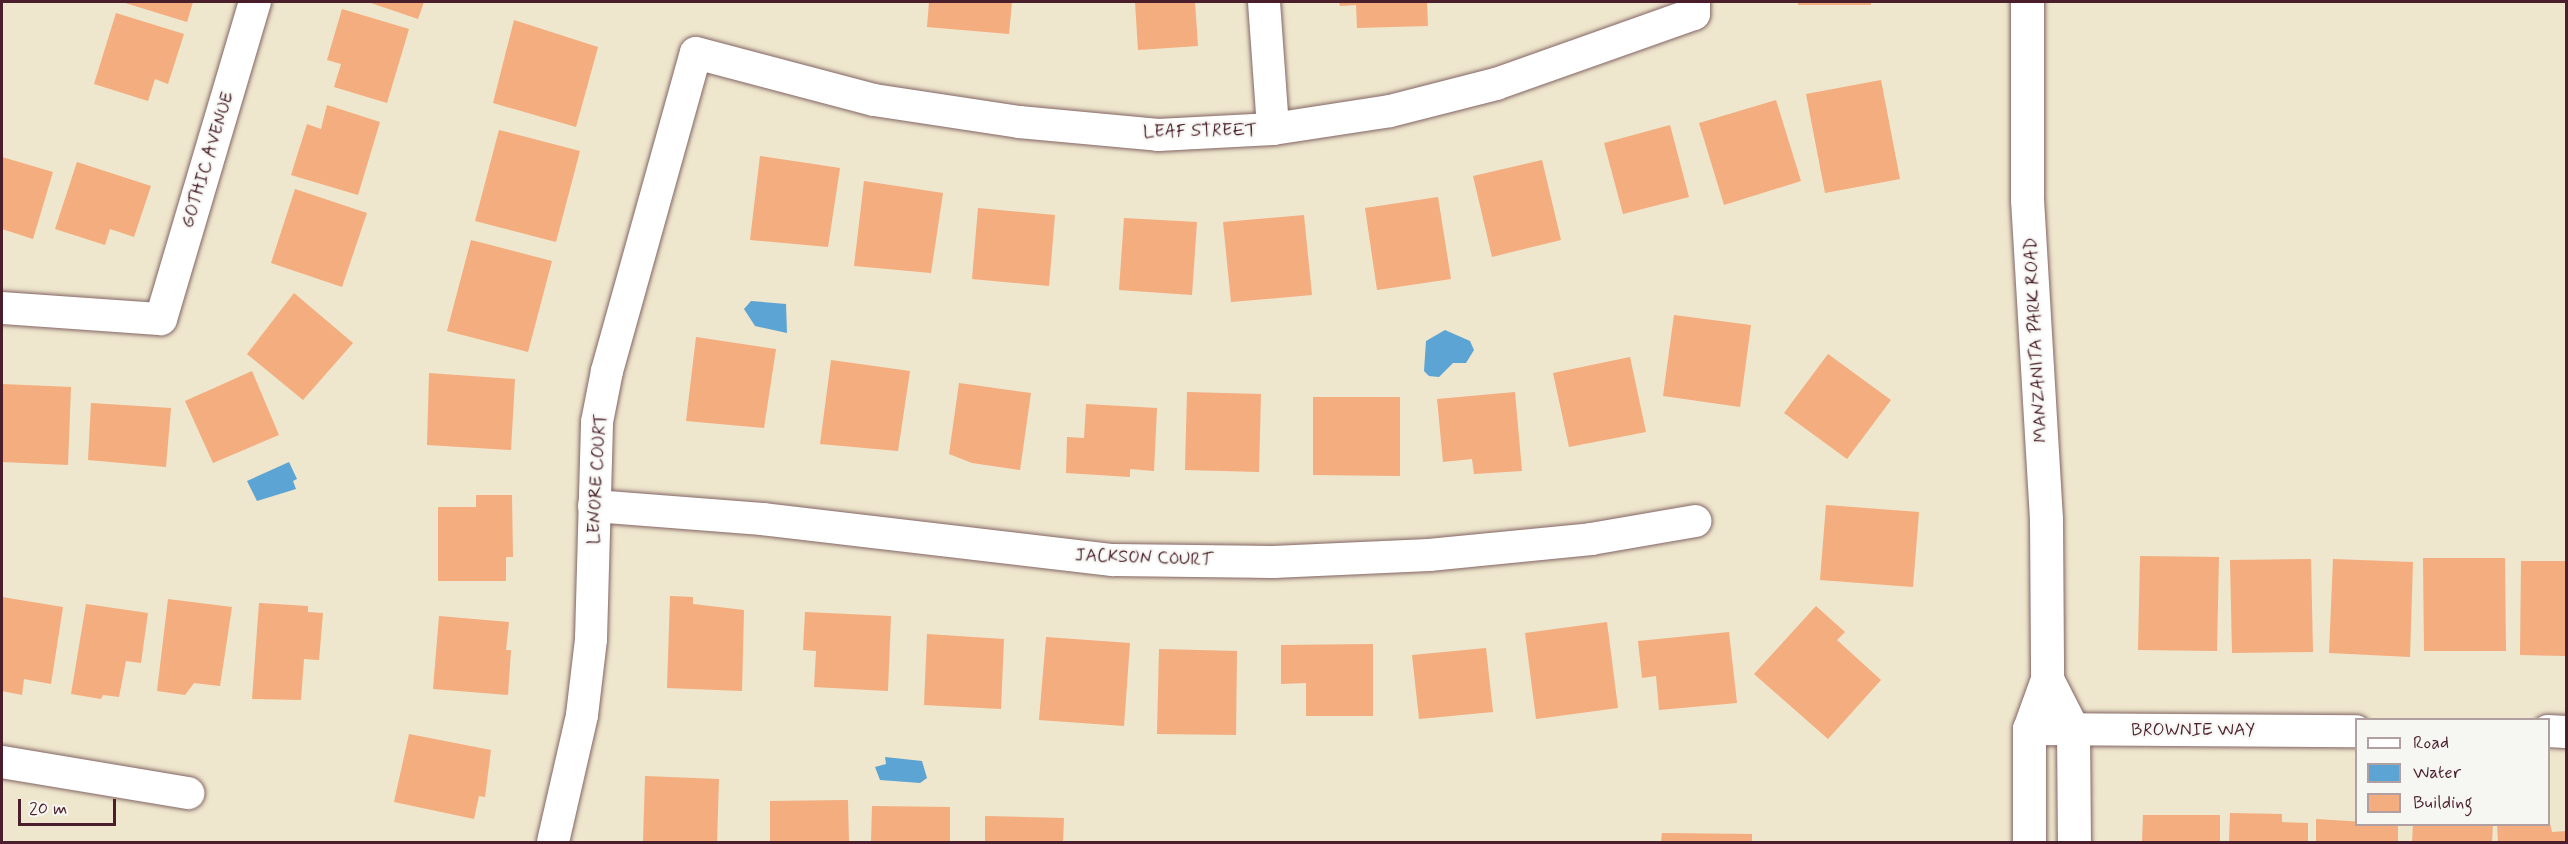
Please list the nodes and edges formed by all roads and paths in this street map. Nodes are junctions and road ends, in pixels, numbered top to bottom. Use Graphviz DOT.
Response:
graph roads {
  1 [pos="255,2"];
  2 [pos="1264,2"];
  3 [pos="2027,2"];
  4 [pos="1694,8"];
  5 [pos="696,53"];
  6 [pos="1273,129"];
  7 [pos="2,308"];
  8 [pos="594,506"];
  9 [pos="1695,521"];
  10 [pos="2047,679"];
  11 [pos="2029,729"];
  12 [pos="2073,730"];
  13 [pos="2355,731"];
  14 [pos="2550,732"];
  15 [pos="2566,732"];
  16 [pos="2,762"];
  17 [pos="188,793"];
  18 [pos="553,843"];
  19 [pos="2029,843"];
  20 [pos="2074,843"];
  1 -- 7 [label="street, GOTHIC AVENUE"];
  2 -- 6 [label="street"];
  3 -- 10 [label="street, MANZANITA PARK ROAD"];
  4 -- 6 [label="street, LEAF STREET"];
  5 -- 6 [label="street, LEAF STREET"];
  5 -- 8 [label="street, LENORE COURT"];
  8 -- 9 [label="street, JACKSON COURT"];
  8 -- 18 [label="street, LENORE COURT"];
  10 -- 11 [label="street, MANZANITA PARK ROAD"];
  10 -- 12 [label="street, MANZANITA PARK ROAD"];
  11 -- 12 [label="street, BROWNIE WAY"];
  11 -- 19 [label="street, MANZANITA PARK ROAD"];
  12 -- 13 [label="street, BROWNIE WAY"];
  12 -- 20 [label="street, MANZANITA PARK ROAD"];
  14 -- 15 [label="street"];
  16 -- 17 [label="street"];
}
